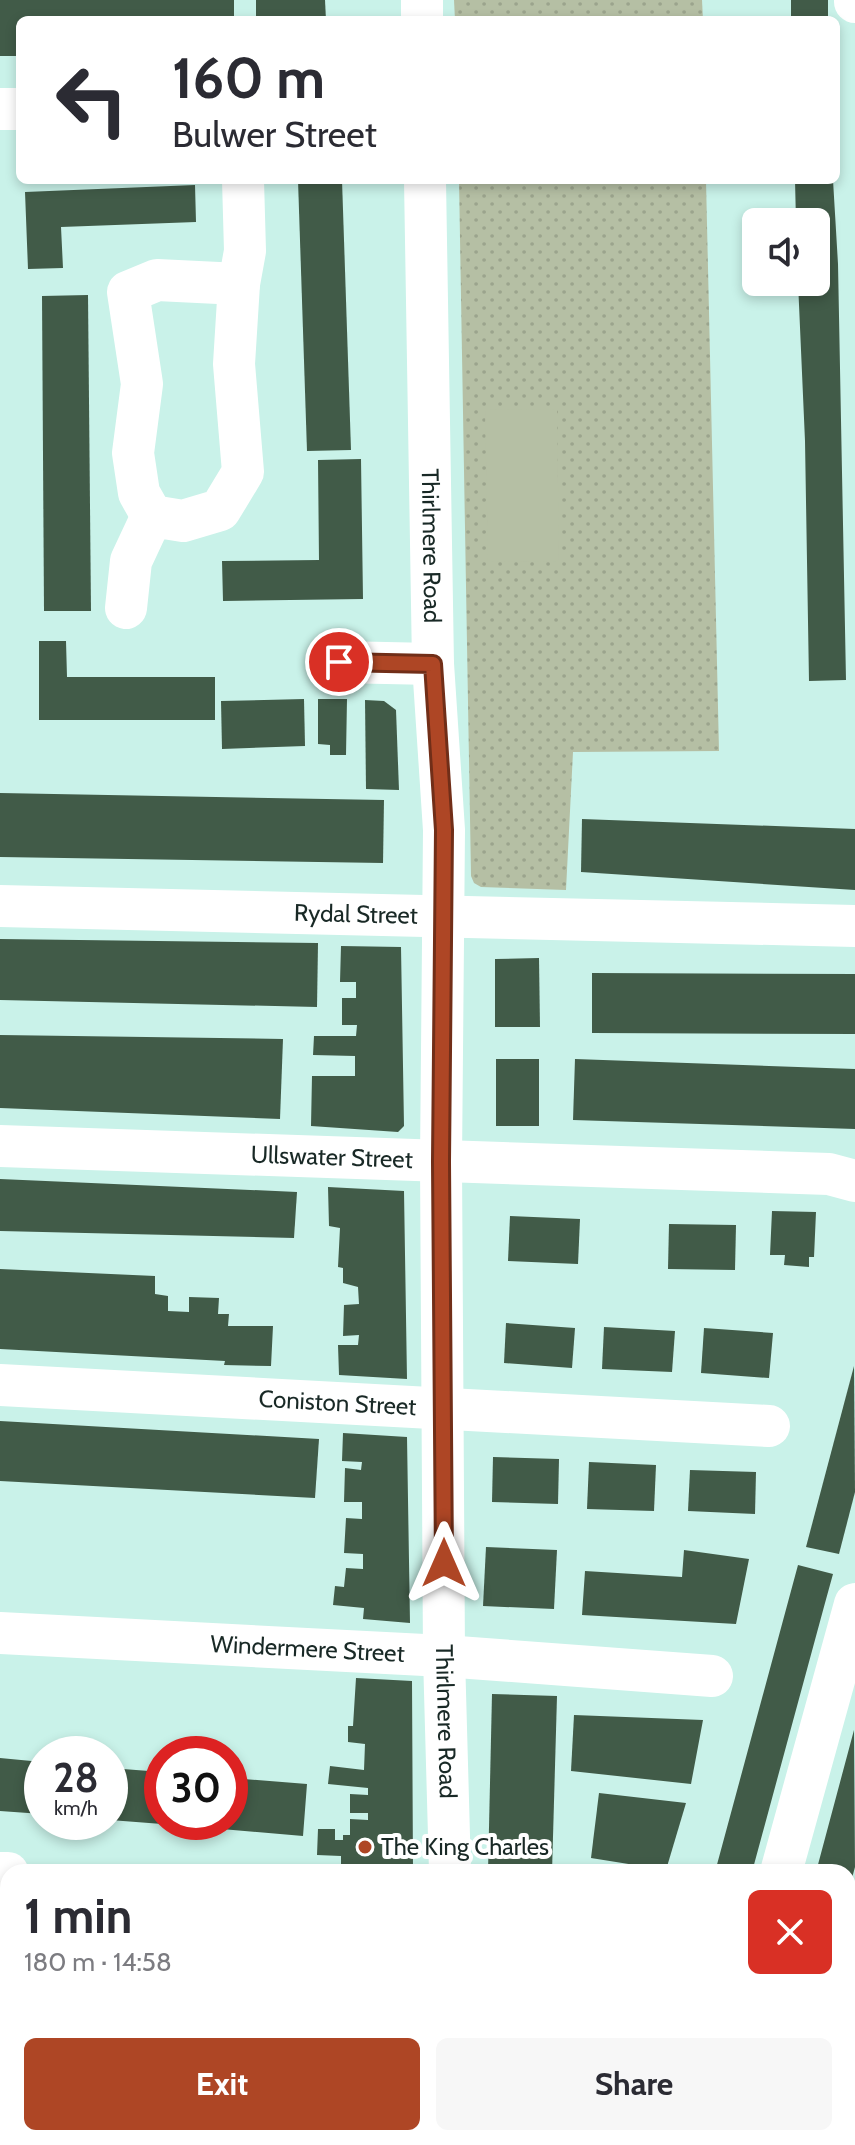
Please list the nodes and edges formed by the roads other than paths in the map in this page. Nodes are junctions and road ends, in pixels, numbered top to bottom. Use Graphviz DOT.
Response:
graph roads {
  1 [pos="243,184"];
  2 [pos="425,184"];
  3 [pos="239,284"];
  4 [pos="152,516"];
  5 [pos="126,608"];
  6 [pos="339,662"];
  7 [pos="433,664"];
  8 [pos="0,906"];
  9 [pos="442,916"];
  10 [pos="855,926"];
  11 [pos="0,1146"];
  12 [pos="441,1162"];
  13 [pos="855,1181"];
  14 [pos="0,1385"];
  15 [pos="443,1408"];
  16 [pos="769,1426"];
  17 [pos="855,1604"];
  18 [pos="0,1633"];
  19 [pos="444,1656"];
  20 [pos="712,1676"];
  21 [pos="450,1864"];
  22 [pos="783,1864"];
  1 -- 3 [label="street"];
  2 -- 7 [label="street, Thirlmere Road"];
  3 -- 4 [label="street"];
  3 -- 4 [label="street"];
  4 -- 5 [label="street"];
  6 -- 7 [label="street"];
  7 -- 9 [label="street, Thirlmere Road"];
  8 -- 9 [label="street, Rydal Street"];
  9 -- 10 [label="street, Rydal Street"];
  9 -- 12 [label="street, Thirlmere Road"];
  11 -- 12 [label="street, Ullswater Street"];
  12 -- 13 [label="street, Ullswater Street"];
  12 -- 15 [label="street, Thirlmere Road"];
  14 -- 15 [label="street, Coniston Street"];
  15 -- 16 [label="street, Coniston Street"];
  15 -- 19 [label="street, Thirlmere Road"];
  17 -- 22 [label="street"];
  18 -- 19 [label="street, Windermere Street"];
  19 -- 20 [label="street, Windermere Street"];
  19 -- 21 [label="street, Thirlmere Road"];
}
